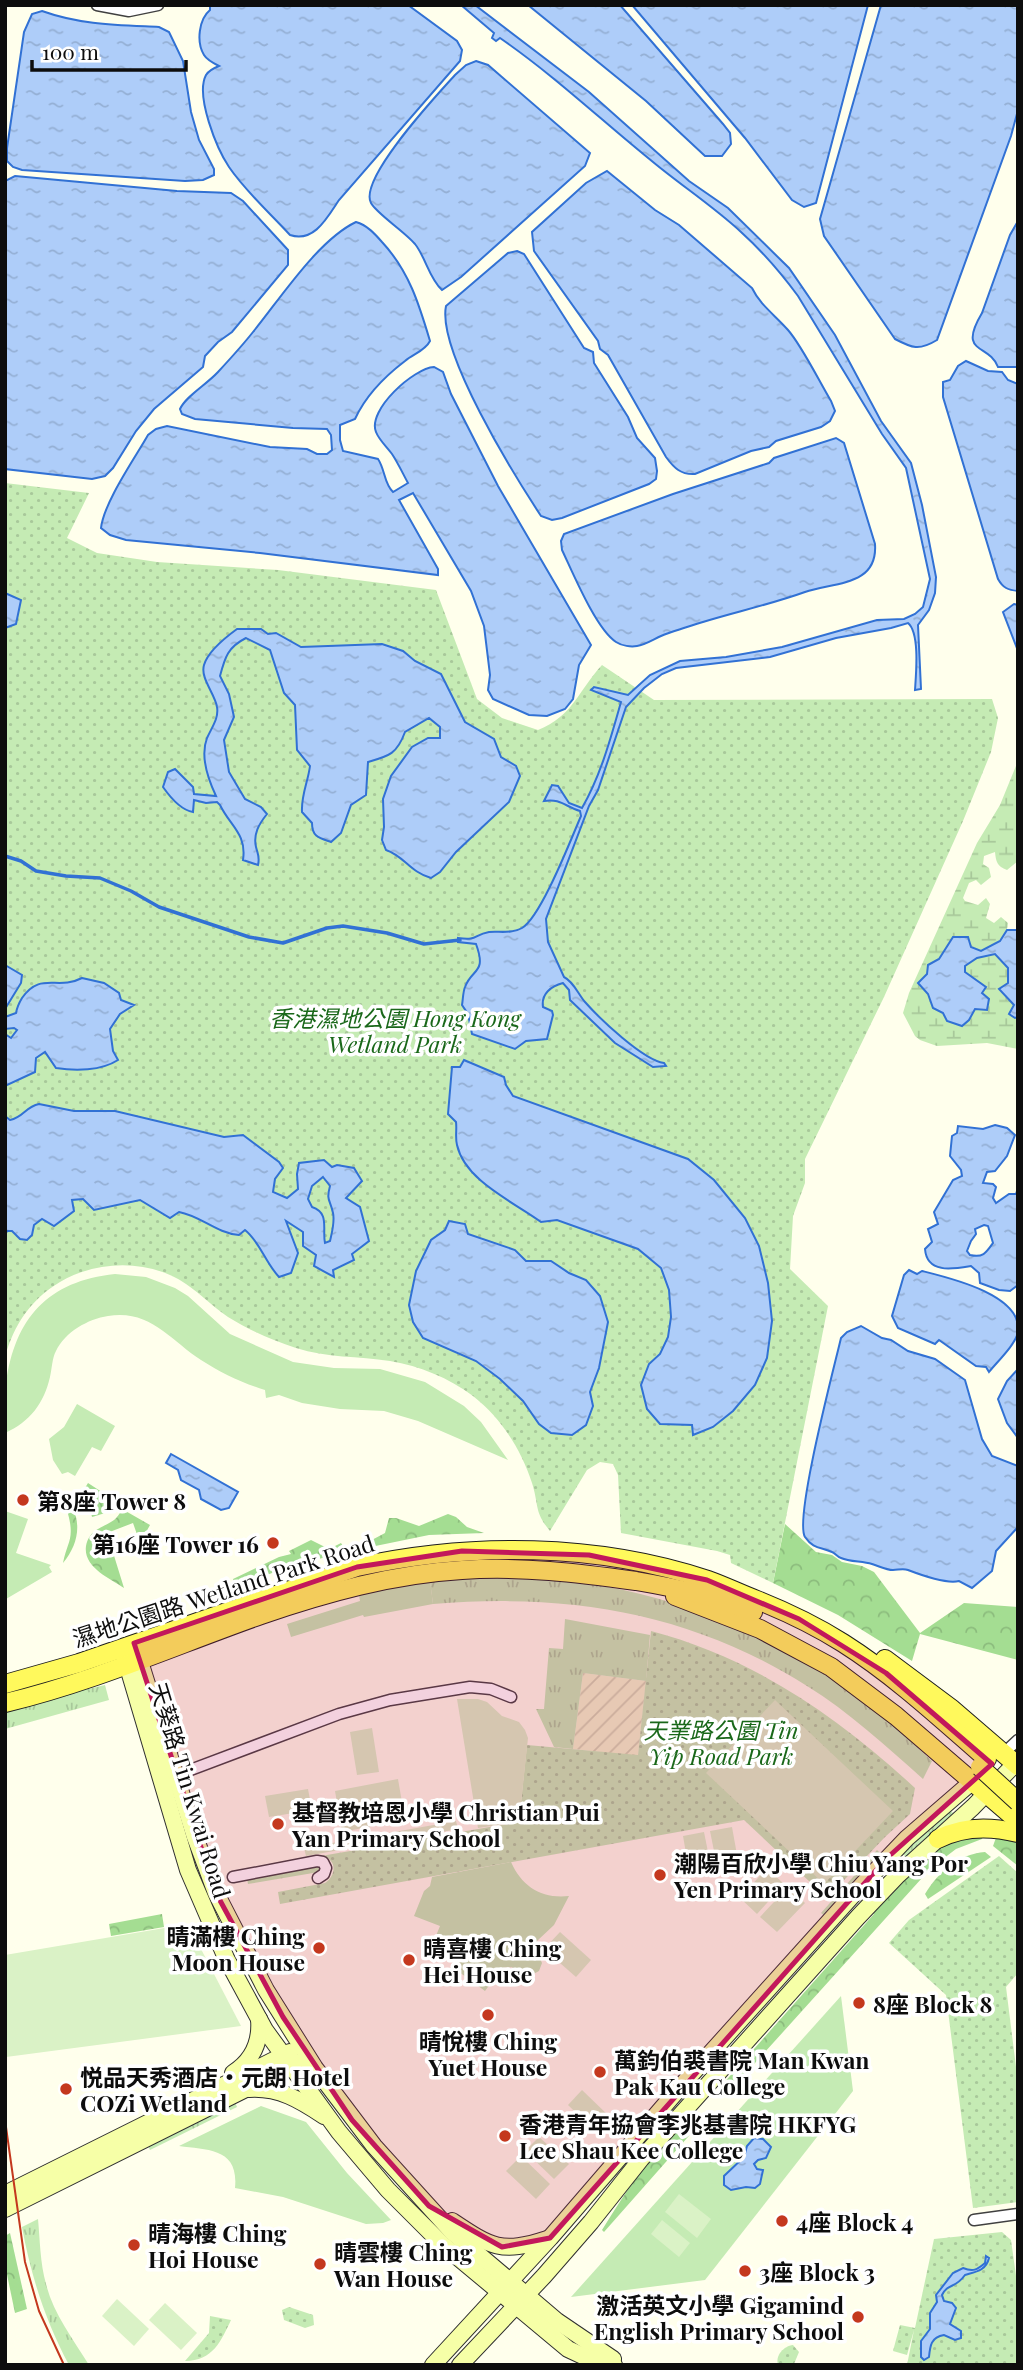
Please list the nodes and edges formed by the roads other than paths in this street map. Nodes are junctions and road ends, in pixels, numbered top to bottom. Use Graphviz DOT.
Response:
graph roads {
  1 [pos="97,5"];
  2 [pos="158,5"];
  3 [pos="635,1581"];
  4 [pos="715,1583"];
  5 [pos="771,1613"];
  6 [pos="133,1657"];
  7 [pos="5,1684"];
  8 [pos="510,1698"];
  9 [pos="5,1703"];
  10 [pos="1018,1740"];
  11 [pos="999,1765"];
  12 [pos="177,1775"];
  13 [pos="1018,1787"];
  14 [pos="987,1794"];
  15 [pos="1018,1801"];
  16 [pos="1018,1822"];
  17 [pos="1018,1833"];
  18 [pos="938,1839"];
  19 [pos="233,1877"];
  20 [pos="318,1878"];
  21 [pos="259,2019"];
  22 [pos="305,2052"];
  23 [pos="287,2061"];
  24 [pos="246,2089"];
  25 [pos="185,2104"];
  26 [pos="331,2121"];
  27 [pos="5,2194"];
  28 [pos="429,2206"];
  29 [pos="5,2209"];
  30 [pos="1018,2214"];
  31 [pos="974,2220"];
  32 [pos="550,2238"];
  33 [pos="504,2287"];
  34 [pos="522,2301"];
  35 [pos="432,2365"];
  36 [pos="460,2365"];
  37 [pos="614,2365"];
  38 [pos="623,2365"];
  1 -- 2 [label="street"];
  3 -- 5 [label="main road, 濕地公園路 Wetland Park Road"];
  3 -- 6 [label="main road, 濕地公園路 Wetland Park Road"];
  3 -- 11 [label="main road"];
  4 -- 5 [label="main road, 濕地公園路 Wetland Park Road"];
  4 -- 6 [label="main road, 濕地公園路 Wetland Park Road"];
  4 -- 11 [label="main road"];
  5 -- 11 [label="main road, 濕地公園路 Wetland Park Road"];
  6 -- 7 [label="main road, 濕地公園路 Wetland Park Road"];
  6 -- 9 [label="main road, 濕地公園路 Wetland Park Road"];
  6 -- 12 [label="street, 天葵路 Tin Kwai Road"];
  6 -- 21 [label="street, 天葵路 Tin Kwai Road"];
  8 -- 12 [label="street"];
  10 -- 11 [label="street"];
  11 -- 13 [label="main road"];
  11 -- 14 [label="main road"];
  11 -- 14 [label="street"];
  11 -- 15 [label="main road, bridge"];
  11 -- 32 [label="street"];
  12 -- 22 [label="street, 天葵路 Tin Kwai Road"];
  14 -- 16 [label="main road"];
  14 -- 18 [label="street"];
  17 -- 18 [label="main road"];
  18 -- 34 [label="street"];
  19 -- 20 [label="street"];
  21 -- 23 [label="street, 天葵路 Tin Kwai Road"];
  21 -- 25 [label="street"];
  22 -- 23 [label="street"];
  22 -- 28 [label="street, 天葵路 Tin Kwai Road"];
  23 -- 24 [label="street"];
  23 -- 25 [label="street"];
  23 -- 26 [label="street, 天葵路 Tin Kwai Road"];
  24 -- 26 [label="street"];
  24 -- 29 [label="street"];
  25 -- 27 [label="street"];
  26 -- 33 [label="street, 天葵路 Tin Kwai Road"];
  28 -- 32 [label="street"];
  28 -- 33 [label="street, 天葵路 Tin Kwai Road"];
  30 -- 31 [label="street"];
  32 -- 33 [label="street"];
  33 -- 34 [label="street, 天葵路 Tin Kwai Road"];
  33 -- 35 [label="street"];
  34 -- 36 [label="street"];
  34 -- 37 [label="street, 天葵路 Tin Kwai Road"];
  34 -- 38 [label="street, 天葵路 Tin Kwai Road"];
}
